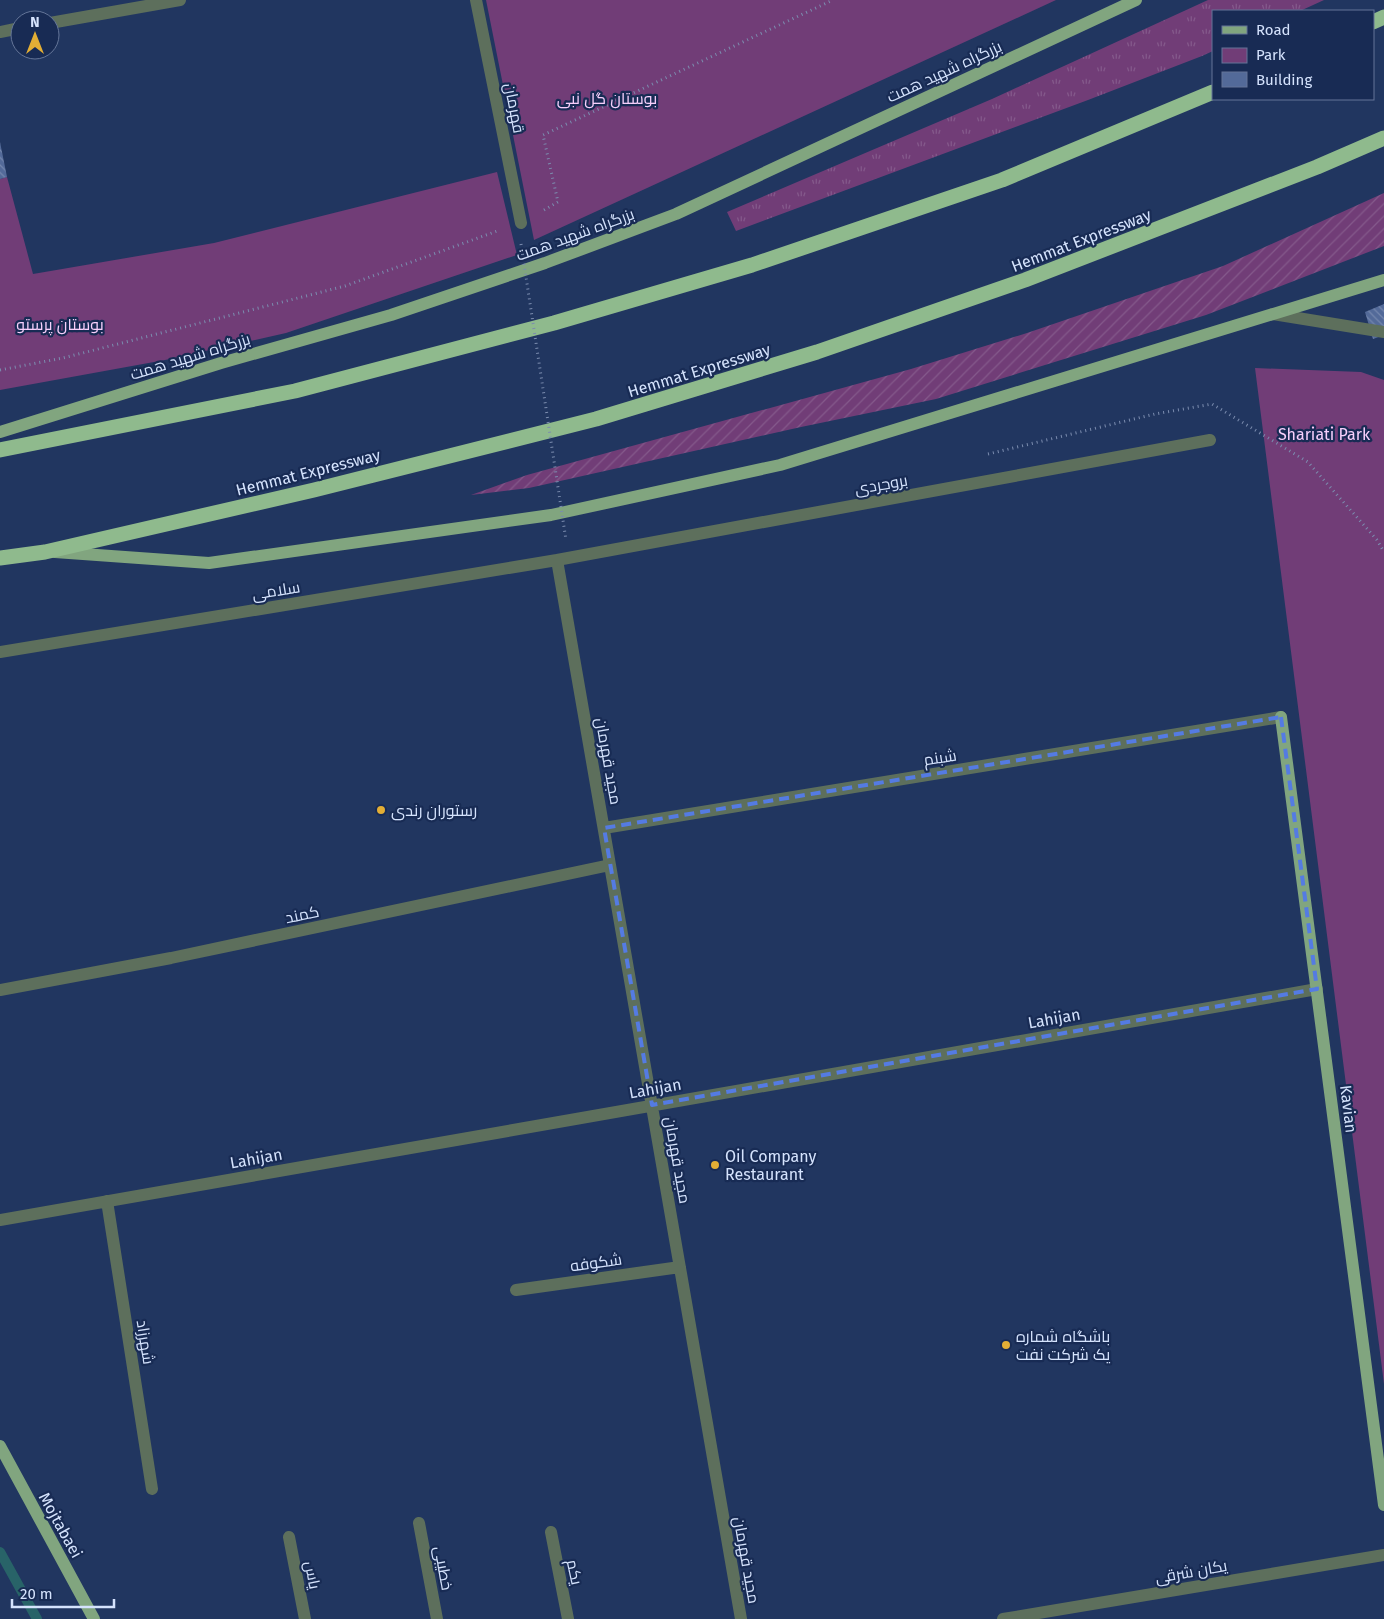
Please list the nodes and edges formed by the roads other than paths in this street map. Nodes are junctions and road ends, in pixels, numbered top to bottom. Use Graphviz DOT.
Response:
graph roads {
  1 [pos="180,0"];
  2 [pos="476,0"];
  3 [pos="1136,0"];
  4 [pos="151,2"];
  5 [pos="60,21"];
  6 [pos="1212,92"];
  7 [pos="1384,138"];
  8 [pos="522,223"];
  9 [pos="1384,280"];
  10 [pos="1273,314"];
  11 [pos="1384,332"];
  12 [pos="0,432"];
  13 [pos="1210,440"];
  14 [pos="0,450"];
  15 [pos="46,552"];
  16 [pos="0,558"];
  17 [pos="558,560"];
  18 [pos="0,652"];
  19 [pos="1281,717"];
  20 [pos="604,828"];
  21 [pos="610,865"];
  22 [pos="1316,989"];
  23 [pos="0,990"];
  24 [pos="652,1105"];
  25 [pos="107,1201"];
  26 [pos="0,1220"];
  27 [pos="680,1266"];
  28 [pos="516,1290"];
  29 [pos="0,1446"];
  30 [pos="152,1488"];
  31 [pos="1384,1505"];
  32 [pos="419,1522"];
  33 [pos="550,1532"];
  34 [pos="289,1537"];
  35 [pos="1384,1555"];
  36 [pos="94,1619"];
  37 [pos="305,1619"];
  38 [pos="437,1619"];
  39 [pos="568,1619"];
  40 [pos="741,1619"];
  41 [pos="1002,1619"];
  1 -- 4 [label="street"];
  2 -- 8 [label="street, قهرمان"];
  3 -- 12 [label="main road, بزرگراه شهید همت"];
  4 -- 5 [label="street"];
  6 -- 14 [label="highway"];
  7 -- 15 [label="highway, Hemmat Expressway"];
  9 -- 10 [label="main road"];
  10 -- 11 [label="street"];
  10 -- 15 [label="main road"];
  13 -- 17 [label="street, بروجردی"];
  15 -- 16 [label="highway, Hemmat Expressway"];
  17 -- 18 [label="street, سلامی"];
  17 -- 20 [label="street, مجید قهرمان"];
  19 -- 20 [label="street, شبنم"];
  19 -- 22 [label="main road, Kavian"];
  20 -- 21 [label="street, مجید قهرمان"];
  21 -- 23 [label="street, کمند"];
  21 -- 24 [label="street, مجید قهرمان"];
  22 -- 24 [label="street, Lahijan"];
  22 -- 31 [label="main road, Kavian"];
  24 -- 25 [label="street, Lahijan"];
  24 -- 27 [label="street, مجید قهرمان"];
  25 -- 26 [label="street, Lahijan"];
  25 -- 30 [label="street, شهرزاد"];
  27 -- 28 [label="street, شکوفه"];
  27 -- 40 [label="street, مجید قهرمان"];
  29 -- 36 [label="main road, Mojtabaei"];
  32 -- 38 [label="street, خطیبی"];
  33 -- 39 [label="street, یکم"];
  34 -- 37 [label="street, یاس"];
  35 -- 41 [label="street, یکان شرقی"];
}
